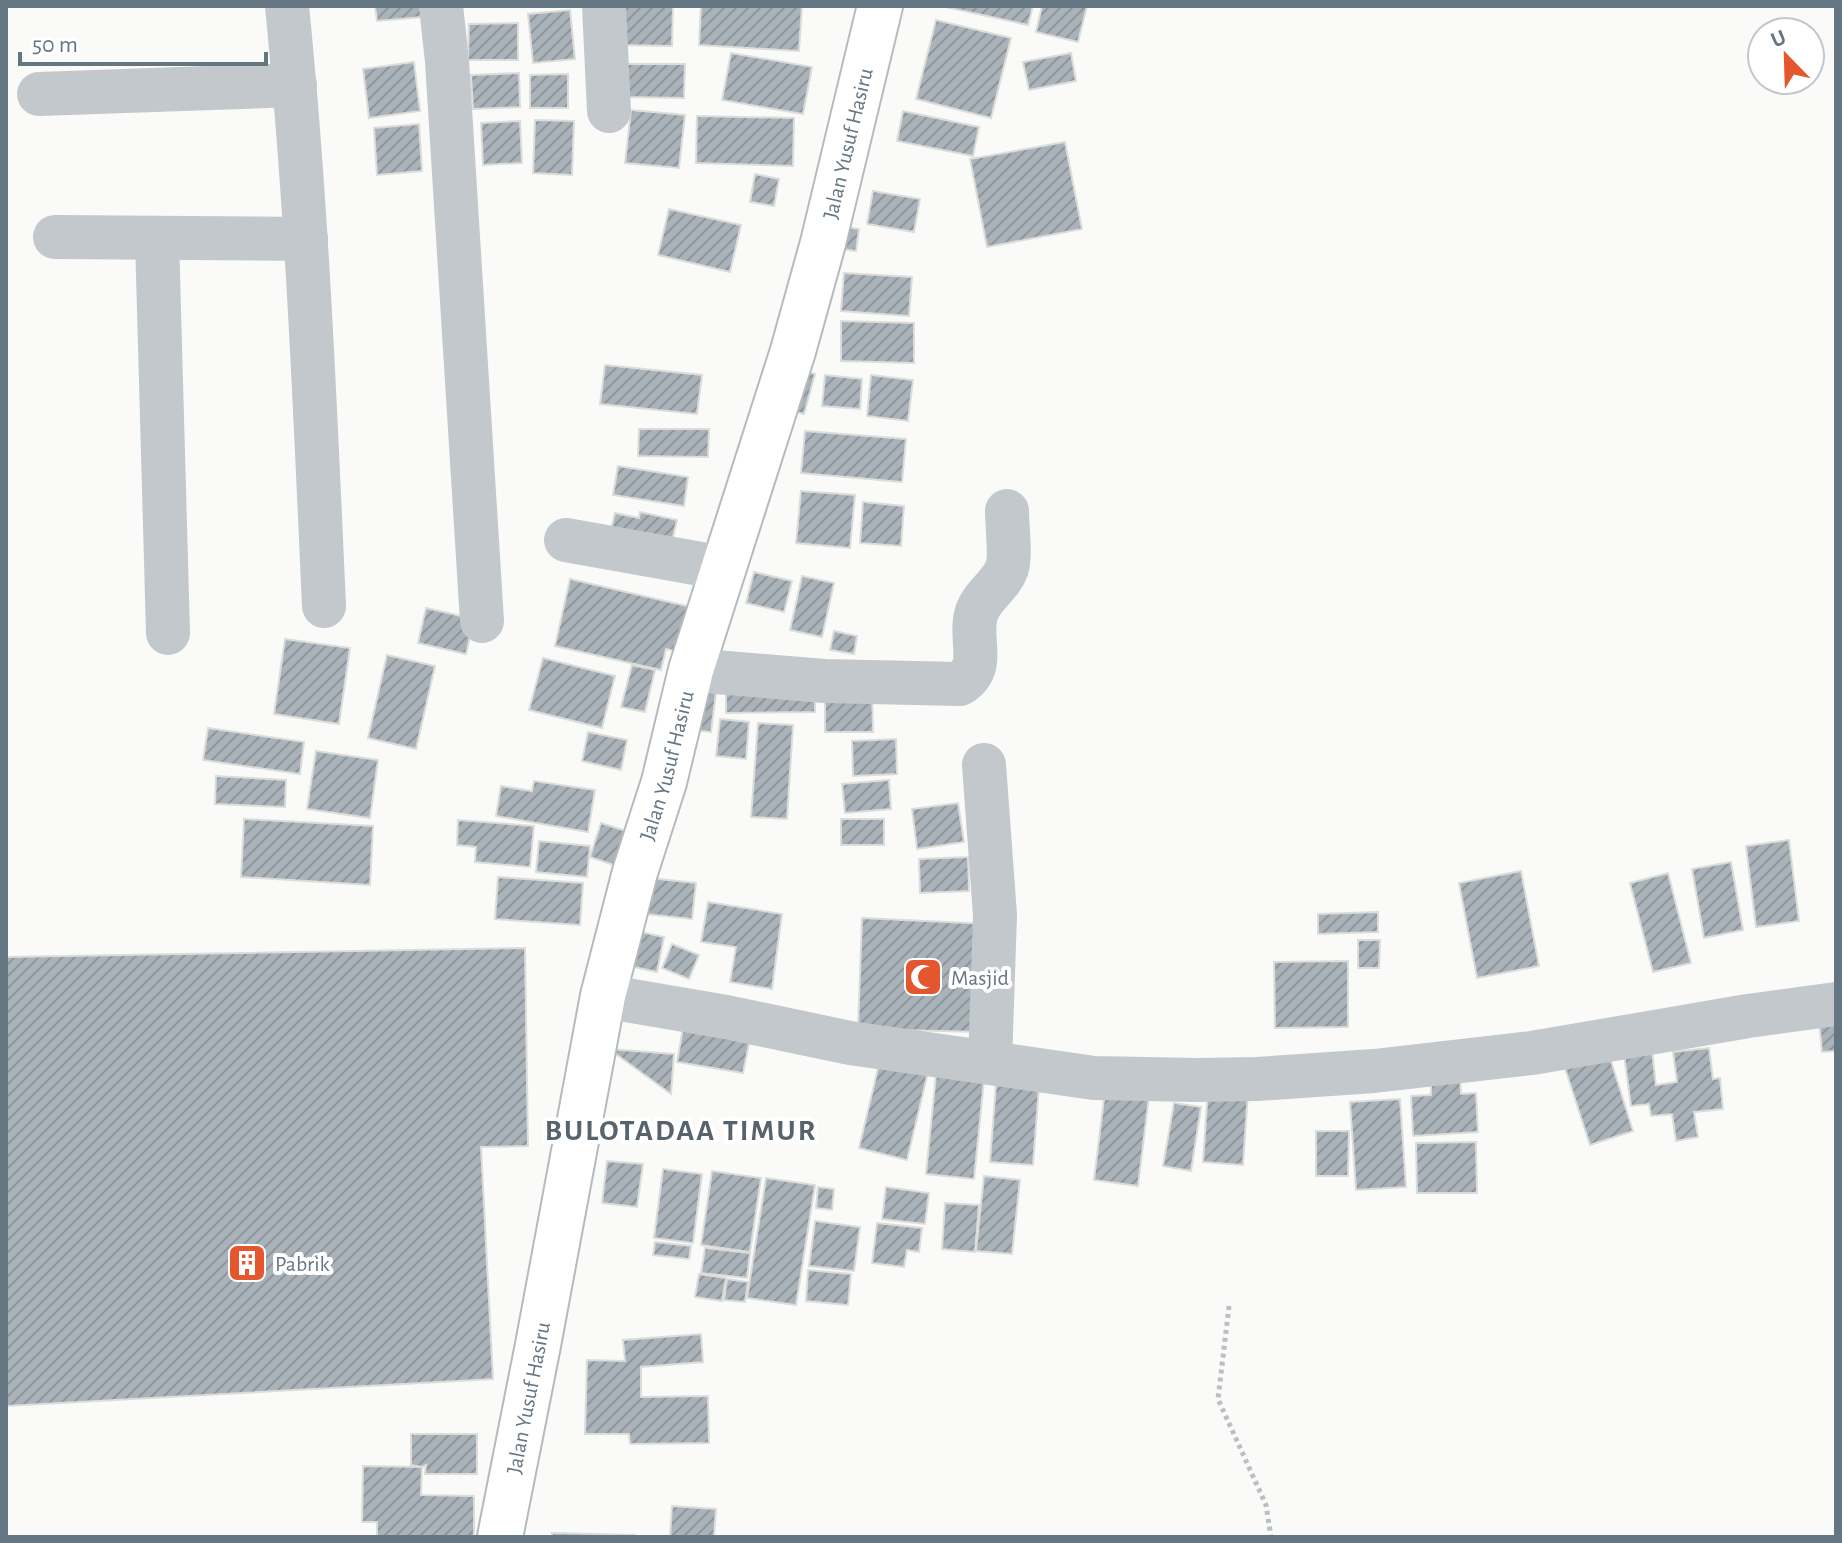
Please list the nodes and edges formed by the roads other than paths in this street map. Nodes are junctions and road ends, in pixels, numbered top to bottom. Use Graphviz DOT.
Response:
graph roads {
  1 [pos="287,6"];
  2 [pos="441,6"];
  3 [pos="604,6"];
  4 [pos="880,6"];
  5 [pos="295,85"];
  6 [pos="39,94"];
  7 [pos="609,111"];
  8 [pos="55,237"];
  9 [pos="157,238"];
  10 [pos="306,239"];
  11 [pos="1007,511"];
  12 [pos="566,540"];
  13 [pos="723,568"];
  14 [pos="324,606"];
  15 [pos="482,621"];
  16 [pos="168,633"];
  17 [pos="691,670"];
  18 [pos="984,765"];
  19 [pos="603,996"];
  20 [pos="1836,1004"];
  21 [pos="990,1062"];
  22 [pos="500,1537"];
  1 -- 5 [label="street"];
  2 -- 15 [label="street"];
  3 -- 7 [label="street"];
  4 -- 13 [label="main road, Jalan Yusuf Hasiru"];
  5 -- 6 [label="street"];
  5 -- 10 [label="street"];
  8 -- 9 [label="street"];
  9 -- 10 [label="street"];
  9 -- 16 [label="street"];
  10 -- 14 [label="street"];
  11 -- 17 [label="street"];
  12 -- 13 [label="street"];
  13 -- 17 [label="main road, Jalan Yusuf Hasiru"];
  17 -- 19 [label="main road, Jalan Yusuf Hasiru"];
  18 -- 21 [label="street"];
  19 -- 21 [label="street"];
  19 -- 22 [label="main road, Jalan Yusuf Hasiru"];
  20 -- 21 [label="street"];
}
